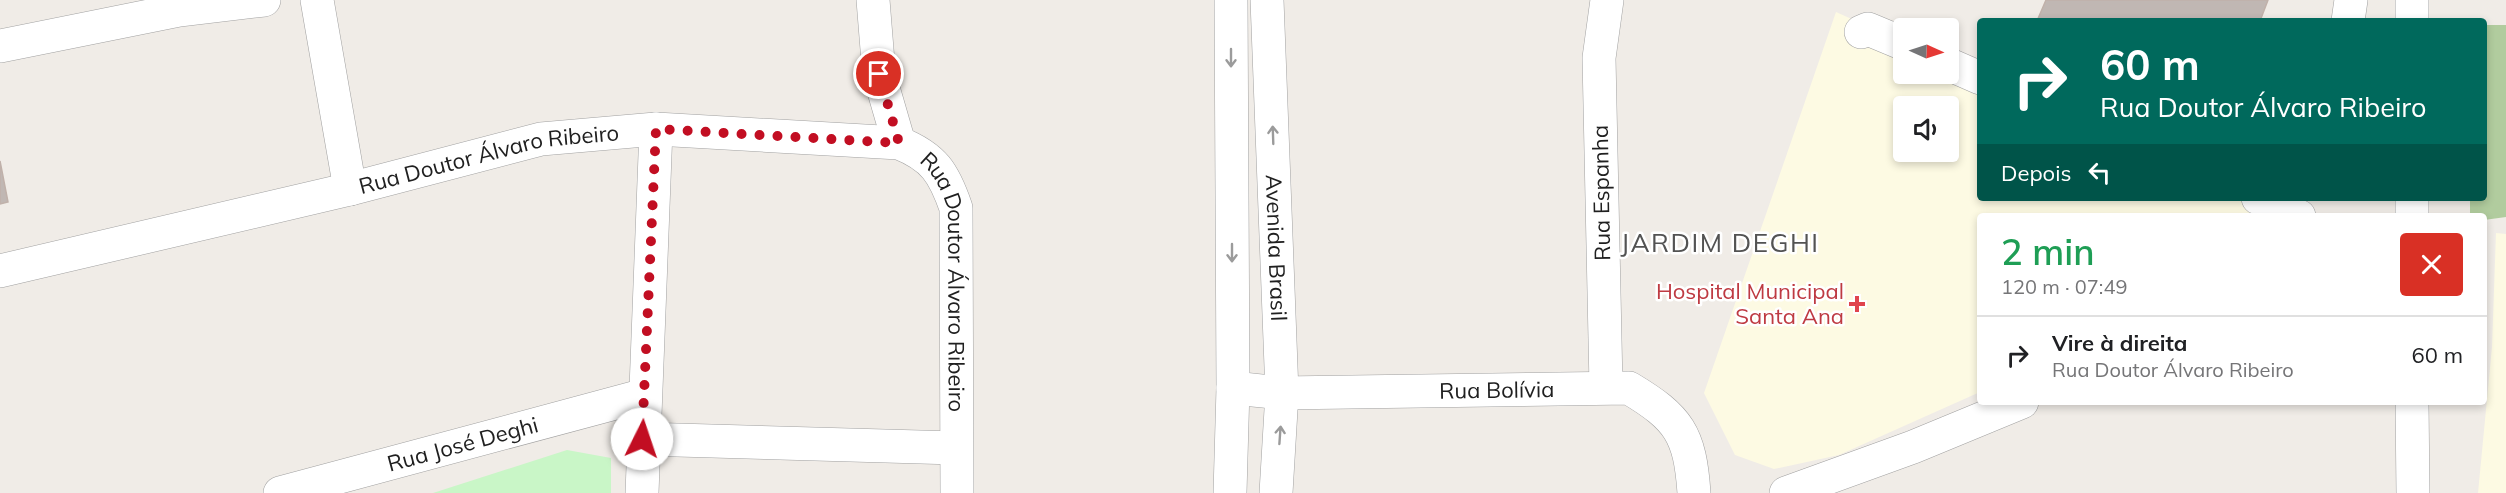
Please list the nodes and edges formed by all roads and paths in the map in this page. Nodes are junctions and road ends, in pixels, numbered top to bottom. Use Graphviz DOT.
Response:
graph roads {
  1 [pos="264,0"];
  2 [pos="317,0"];
  3 [pos="873,0"];
  4 [pos="1231,0"];
  5 [pos="1267,0"];
  6 [pos="1607,0"];
  7 [pos="2351,0"];
  8 [pos="2412,0"];
  9 [pos="178,5"];
  10 [pos="2348,18"];
  11 [pos="2412,18"];
  12 [pos="1861,32"];
  13 [pos="1893,39"];
  14 [pos="0,45"];
  15 [pos="1959,69"];
  16 [pos="1977,77"];
  17 [pos="656,129"];
  18 [pos="899,143"];
  19 [pos="350,189"];
  20 [pos="2265,201"];
  21 [pos="2292,213"];
  22 [pos="0,271"];
  23 [pos="1606,386"];
  24 [pos="1233,388"];
  25 [pos="1282,393"];
  26 [pos="645,395"];
  27 [pos="2015,405"];
  28 [pos="2412,405"];
  29 [pos="642,439"];
  30 [pos="956,448"];
  31 [pos="331,486"];
  32 [pos="280,493"];
  33 [pos="642,493"];
  34 [pos="957,493"];
  35 [pos="1230,493"];
  36 [pos="1275,493"];
  37 [pos="1694,493"];
  38 [pos="1786,493"];
  39 [pos="2413,493"];
  1 -- 9 [label="street"];
  2 -- 19 [label="street"];
  3 -- 18 [label="street"];
  4 -- 24 [label="street, Avenida Brasil, one-way"];
  25 -- 5 [label="street, Avenida Brasil, one-way"];
  6 -- 23 [label="street, Rua Espanha"];
  7 -- 10 [label="street"];
  8 -- 11 [label="street"];
  9 -- 14 [label="street"];
  12 -- 13 [label="street"];
  15 -- 16 [label="street"];
  17 -- 18 [label="street, Rua Doutor Álvaro Ribeiro"];
  17 -- 19 [label="street, Rua Doutor Álvaro Ribeiro"];
  17 -- 26 [label="street"];
  18 -- 30 [label="street, Rua Doutor Álvaro Ribeiro"];
  19 -- 22 [label="street, Rua Doutor Álvaro Ribeiro"];
  20 -- 21 [label="street"];
  23 -- 25 [label="street, Rua Bolívia"];
  23 -- 37 [label="street, Rua Bolívia"];
  24 -- 25 [label="street, Rua Bolívia"];
  24 -- 35 [label="street, Avenida Brasil"];
  36 -- 25 [label="street, Avenida Brasil, one-way"];
  26 -- 29 [label="street"];
  26 -- 31 [label="street, Rua José Deghi"];
  27 -- 38 [label="street"];
  28 -- 39 [label="street"];
  29 -- 30 [label="street"];
  29 -- 33 [label="street"];
  30 -- 34 [label="street, Rua Doutor Álvaro Ribeiro"];
  31 -- 32 [label="street, Rua José Deghi"];
}
